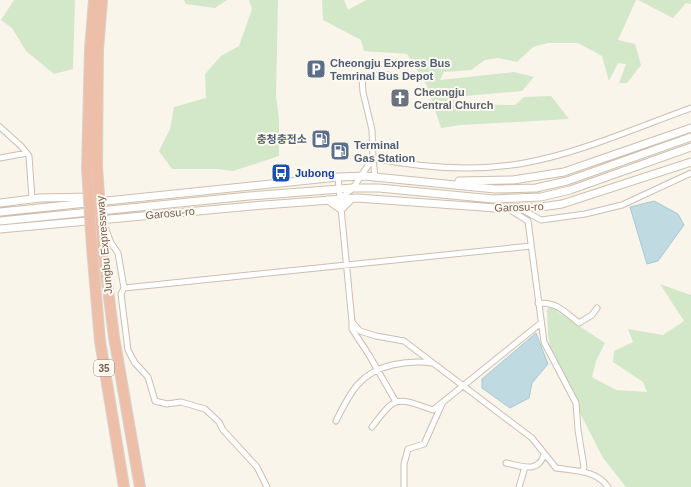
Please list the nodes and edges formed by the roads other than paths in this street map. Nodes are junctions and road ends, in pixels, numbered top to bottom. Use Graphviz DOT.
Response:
graph roads {
  1 [pos="94,0"];
  2 [pos="102,0"];
  3 [pos="388,75"];
  4 [pos="691,108"];
  5 [pos="0,127"];
  6 [pos="691,128"];
  7 [pos="691,137"];
  8 [pos="691,147"];
  9 [pos="27,153"];
  10 [pos="0,158"];
  11 [pos="373,158"];
  12 [pos="691,162"];
  13 [pos="92,167"];
  14 [pos="691,173"];
  15 [pos="338,177"];
  16 [pos="362,177"];
  17 [pos="375,178"];
  18 [pos="418,181"];
  19 [pos="339,188"];
  20 [pos="354,188"];
  21 [pos="146,197"];
  22 [pos="32,199"];
  23 [pos="340,199"];
  24 [pos="351,199"];
  25 [pos="328,200"];
  26 [pos="0,203"];
  27 [pos="507,208"];
  28 [pos="341,209"];
  29 [pos="521,209"];
  30 [pos="0,212"];
  31 [pos="102,219"];
  32 [pos="0,221"];
  33 [pos="0,229"];
  34 [pos="531,246"];
  35 [pos="346,266"];
  36 [pos="124,288"];
  37 [pos="538,303"];
  38 [pos="597,308"];
  39 [pos="352,322"];
  40 [pos="541,323"];
  41 [pos="433,363"];
  42 [pos="377,370"];
  43 [pos="464,386"];
  44 [pos="396,402"];
  45 [pos="442,403"];
  46 [pos="336,421"];
  47 [pos="372,427"];
  48 [pos="544,454"];
  49 [pos="506,463"];
  50 [pos="525,467"];
  51 [pos="582,472"];
  52 [pos="124,487"];
  53 [pos="140,487"];
  54 [pos="266,487"];
  55 [pos="404,487"];
  56 [pos="519,487"];
  57 [pos="608,487"];
  1 -- 13 [label="highway, Jungbu Expressway / 35"];
  2 -- 13 [label="highway, Jungbu Expressway / 35"];
  3 -- 11 [label="street"];
  4 -- 11 [label="street"];
  5 -- 9 [label="street"];
  6 -- 18 [label="main road, Garosu-ro"];
  7 -- 18 [label="main road, Garosu-ro"];
  8 -- 20 [label="main road, Garosu-ro"];
  9 -- 10 [label="street"];
  9 -- 22 [label="street"];
  11 -- 16 [label="street"];
  11 -- 17 [label="street"];
  12 -- 29 [label="main road, Garosu-ro"];
  13 -- 52 [label="highway, Jungbu Expressway / 35, bridge"];
  13 -- 53 [label="highway, Jungbu Expressway / 35, bridge"];
  14 -- 29 [label="street"];
  15 -- 16 [label="main road, Garosu-ro"];
  15 -- 19 [label="street"];
  15 -- 21 [label="main road, Garosu-ro"];
  16 -- 17 [label="main road, Garosu-ro"];
  16 -- 20 [label="street"];
  17 -- 18 [label="main road, Garosu-ro"];
  19 -- 20 [label="main road, Garosu-ro"];
  19 -- 23 [label="street"];
  19 -- 32 [label="main road, Garosu-ro"];
  20 -- 23 [label="street"];
  21 -- 22 [label="main road"];
  21 -- 30 [label="main road, Garosu-ro"];
  22 -- 26 [label="main road"];
  23 -- 24 [label="main road, Garosu-ro"];
  23 -- 25 [label="main road, Garosu-ro"];
  23 -- 28 [label="street"];
  24 -- 27 [label="main road, Garosu-ro"];
  24 -- 28 [label="main road"];
  25 -- 28 [label="main road"];
  25 -- 31 [label="main road, Garosu-ro"];
  27 -- 29 [label="main road, Garosu-ro"];
  27 -- 34 [label="street"];
  28 -- 35 [label="street"];
  31 -- 33 [label="main road, Garosu-ro"];
  31 -- 36 [label="street"];
  34 -- 35 [label="street"];
  34 -- 37 [label="street"];
  35 -- 36 [label="street"];
  35 -- 39 [label="street"];
  36 -- 54 [label="street"];
  37 -- 38 [label="street"];
  37 -- 40 [label="street"];
  39 -- 41 [label="street"];
  39 -- 42 [label="street"];
  40 -- 43 [label="street"];
  40 -- 51 [label="street"];
  41 -- 42 [label="street"];
  41 -- 43 [label="street"];
  42 -- 44 [label="street"];
  42 -- 46 [label="street"];
  43 -- 45 [label="street"];
  43 -- 48 [label="street"];
  44 -- 45 [label="street"];
  44 -- 47 [label="street"];
  45 -- 55 [label="street"];
  48 -- 50 [label="street"];
  48 -- 51 [label="street"];
  49 -- 50 [label="street"];
  50 -- 56 [label="street"];
  51 -- 57 [label="street"];
}
